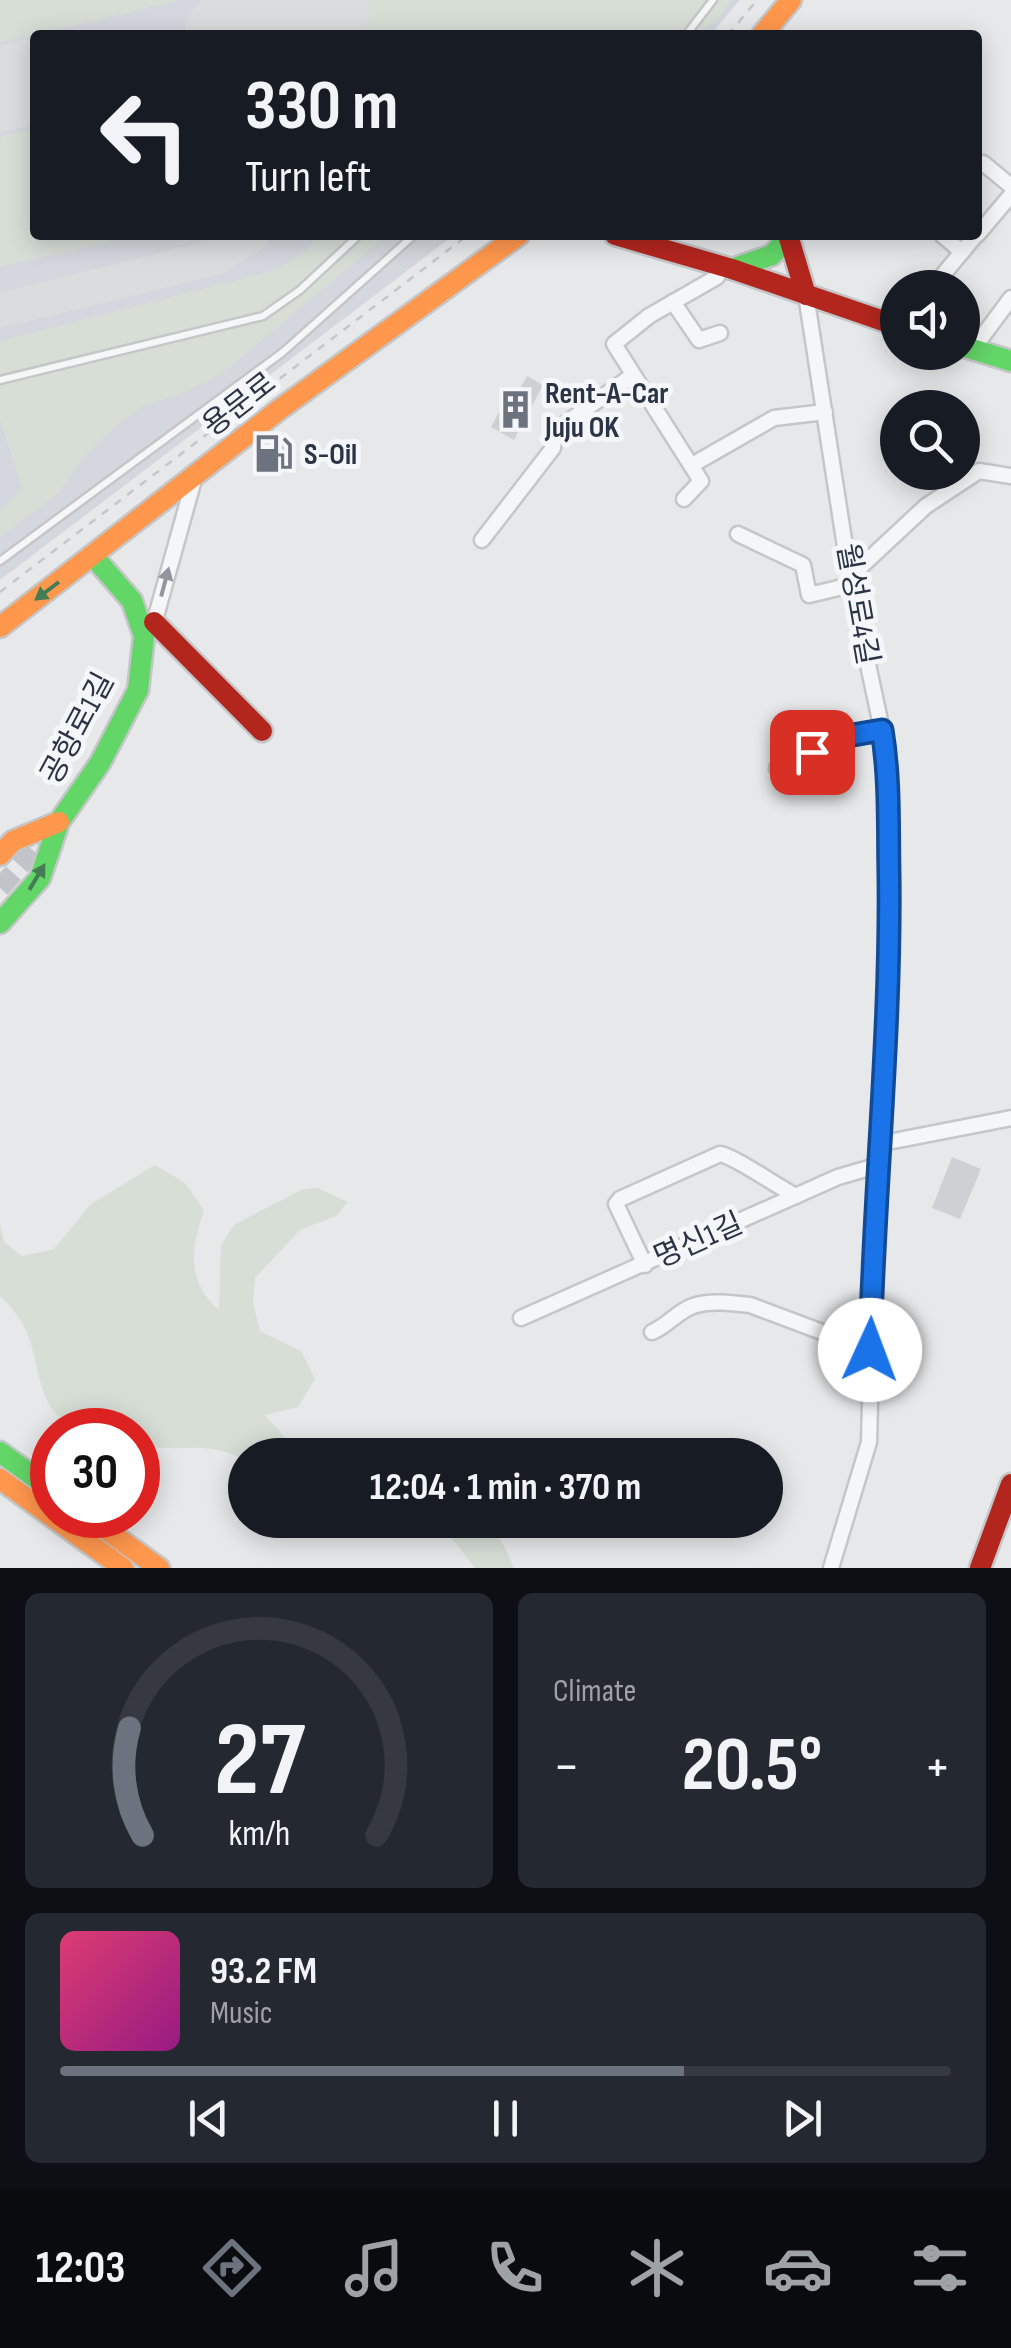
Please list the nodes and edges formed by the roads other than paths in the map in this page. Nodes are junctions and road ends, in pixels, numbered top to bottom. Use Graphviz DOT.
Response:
graph roads {
  1 [pos="712,0"];
  2 [pos="793,0"];
  3 [pos="690,30"];
  4 [pos="766,30"];
  5 [pos="784,30"];
  6 [pos="983,163"];
  7 [pos="1011,186"];
  8 [pos="1011,195"];
  9 [pos="982,228"];
  10 [pos="354,240"];
  11 [pos="408,240"];
  12 [pos="512,240"];
  13 [pos="632,240"];
  14 [pos="787,240"];
  15 [pos="789,240"];
  16 [pos="948,240"];
  17 [pos="972,240"];
  18 [pos="962,252"];
  19 [pos="726,267"];
  20 [pos="947,270"];
  21 [pos="806,295"];
  22 [pos="1011,298"];
  23 [pos="673,302"];
  24 [pos="880,320"];
  25 [pos="720,334"];
  26 [pos="980,334"];
  27 [pos="980,352"];
  28 [pos="1011,361"];
  29 [pos="633,375"];
  30 [pos="0,380"];
  31 [pos="824,412"];
  32 [pos="692,465"];
  33 [pos="195,476"];
  34 [pos="1011,476"];
  35 [pos="684,499"];
  36 [pos="738,534"];
  37 [pos="482,540"];
  38 [pos="93,556"];
  39 [pos="0,560"];
  40 [pos="852,580"];
  41 [pos="154,622"];
  42 [pos="0,627"];
  43 [pos="139,676"];
  44 [pos="882,730"];
  45 [pos="262,731"];
  46 [pos="777,768"];
  47 [pos="58,822"];
  48 [pos="0,855"];
  49 [pos="0,923"];
  50 [pos="1011,1118"];
  51 [pos="878,1144"];
  52 [pos="876,1166"];
  53 [pos="796,1196"];
  54 [pos="645,1265"];
  55 [pos="521,1318"];
  56 [pos="652,1332"];
  57 [pos="870,1350"];
  58 [pos="0,1452"];
  59 [pos="30,1474"];
  60 [pos="0,1479"];
  61 [pos="1011,1484"];
  62 [pos="118,1538"];
  63 [pos="123,1568"];
  64 [pos="159,1568"];
  65 [pos="832,1568"];
  66 [pos="980,1568"];
  1 -- 3 [label="lane"];
  2 -- 4 [label="street"];
  2 -- 5 [label="street"];
  6 -- 7 [label="street"];
  8 -- 9 [label="street"];
  10 -- 30 [label="lane"];
  11 -- 39 [label="lane"];
  12 -- 33 [label="street, 용문로"];
  13 -- 19 [label="street"];
  14 -- 19 [label="street"];
  15 -- 21 [label="street"];
  16 -- 18 [label="street"];
  17 -- 18 [label="street"];
  18 -- 20 [label="street"];
  19 -- 21 [label="street"];
  19 -- 23 [label="street"];
  21 -- 24 [label="street"];
  21 -- 31 [label="street, 월성로4길"];
  22 -- 26 [label="street"];
  23 -- 25 [label="street"];
  23 -- 29 [label="street"];
  27 -- 28 [label="street"];
  29 -- 32 [label="street"];
  29 -- 37 [label="street"];
  31 -- 32 [label="street"];
  31 -- 40 [label="street, 월성로4길"];
  32 -- 35 [label="street"];
  33 -- 38 [label="street, 용문로"];
  41 -- 33 [label="street, one-way"];
  34 -- 40 [label="street"];
  36 -- 40 [label="street"];
  38 -- 42 [label="street, 용문로, one-way"];
  38 -- 43 [label="street, 공항로1길"];
  40 -- 44 [label="street, 월성로4길"];
  41 -- 43 [label="street"];
  41 -- 45 [label="street"];
  43 -- 47 [label="street, 공항로1길"];
  44 -- 46 [label="street"];
  44 -- 51 [label="street, 월성로4길"];
  47 -- 48 [label="street"];
  49 -- 47 [label="street, one-way"];
  50 -- 51 [label="street"];
  51 -- 52 [label="street, 월성로4길"];
  52 -- 53 [label="street, 명신1길"];
  52 -- 57 [label="street, 월성로4길"];
  53 -- 54 [label="street, 명신1길"];
  53 -- 54 [label="street"];
  54 -- 55 [label="street, 명신1길"];
  56 -- 57 [label="street"];
  57 -- 65 [label="street, 월성로4길"];
  58 -- 59 [label="street"];
  60 -- 63 [label="street"];
  61 -- 66 [label="street"];
  62 -- 64 [label="street"];
}
